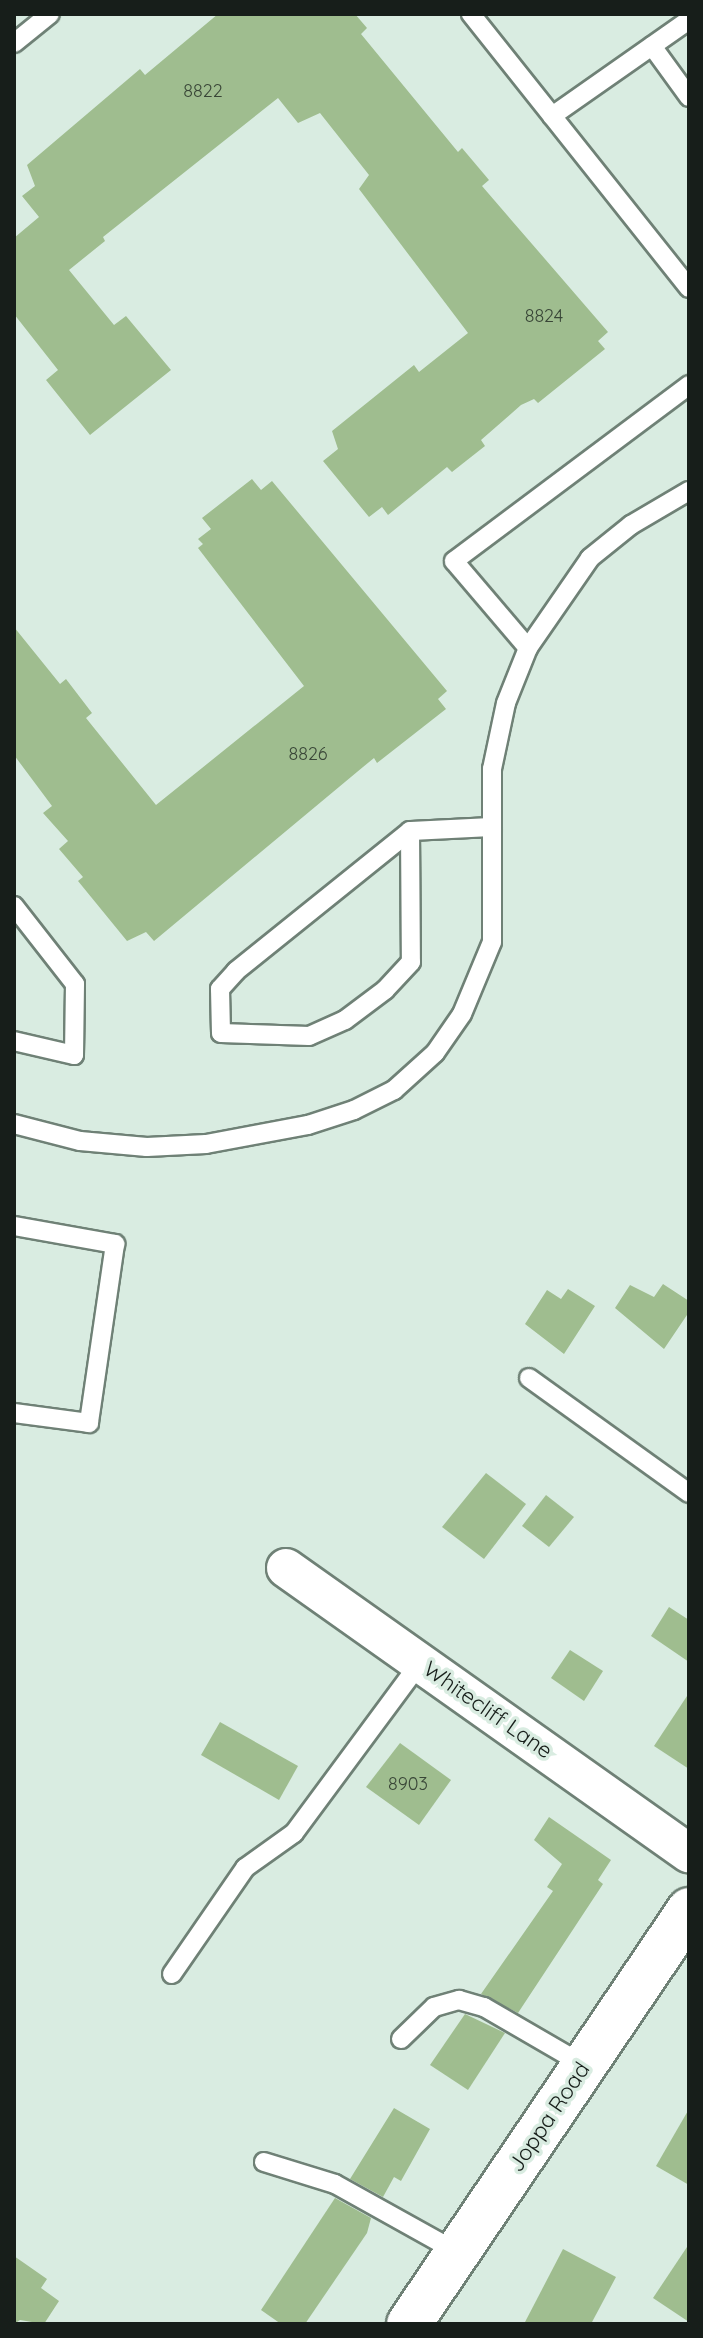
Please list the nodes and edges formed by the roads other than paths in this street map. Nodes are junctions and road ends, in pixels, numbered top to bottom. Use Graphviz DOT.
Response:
graph roads {
  1 [pos="50,14"];
  2 [pos="471,14"];
  3 [pos="689,20"];
  4 [pos="14,43"];
  5 [pos="652,46"];
  6 [pos="689,97"];
  7 [pos="552,116"];
  8 [pos="689,288"];
  9 [pos="689,385"];
  10 [pos="689,491"];
  11 [pos="528,648"];
  12 [pos="492,827"];
  13 [pos="410,831"];
  14 [pos="14,906"];
  15 [pos="14,1041"];
  16 [pos="14,1124"];
  17 [pos="14,1226"];
  18 [pos="529,1378"];
  19 [pos="14,1413"];
  20 [pos="689,1493"];
  21 [pos="286,1568"];
  22 [pos="420,1663"];
  23 [pos="689,1853"];
  24 [pos="689,1910"];
  25 [pos="172,1974"];
  26 [pos="401,2039"];
  27 [pos="584,2065"];
  28 [pos="264,2162"];
  29 [pos="457,2252"];
  30 [pos="409,2324"];
  1 -- 4 [label="lane"];
  2 -- 7 [label="lane"];
  3 -- 5 [label="lane"];
  5 -- 6 [label="lane"];
  5 -- 7 [label="lane"];
  7 -- 8 [label="lane"];
  9 -- 11 [label="lane"];
  10 -- 11 [label="lane"];
  11 -- 12 [label="lane"];
  12 -- 13 [label="lane"];
  12 -- 16 [label="lane"];
  13 -- 13 [label="lane"];
  14 -- 15 [label="lane"];
  17 -- 19 [label="lane"];
  18 -- 20 [label="lane"];
  21 -- 22 [label="street, Whitecliff Lane"];
  22 -- 23 [label="street, Whitecliff Lane"];
  22 -- 25 [label="lane"];
  24 -- 27 [label="main road, Joppa Road"];
  26 -- 27 [label="lane"];
  27 -- 29 [label="main road, Joppa Road"];
  28 -- 29 [label="lane"];
  29 -- 30 [label="main road, Joppa Road"];
}
